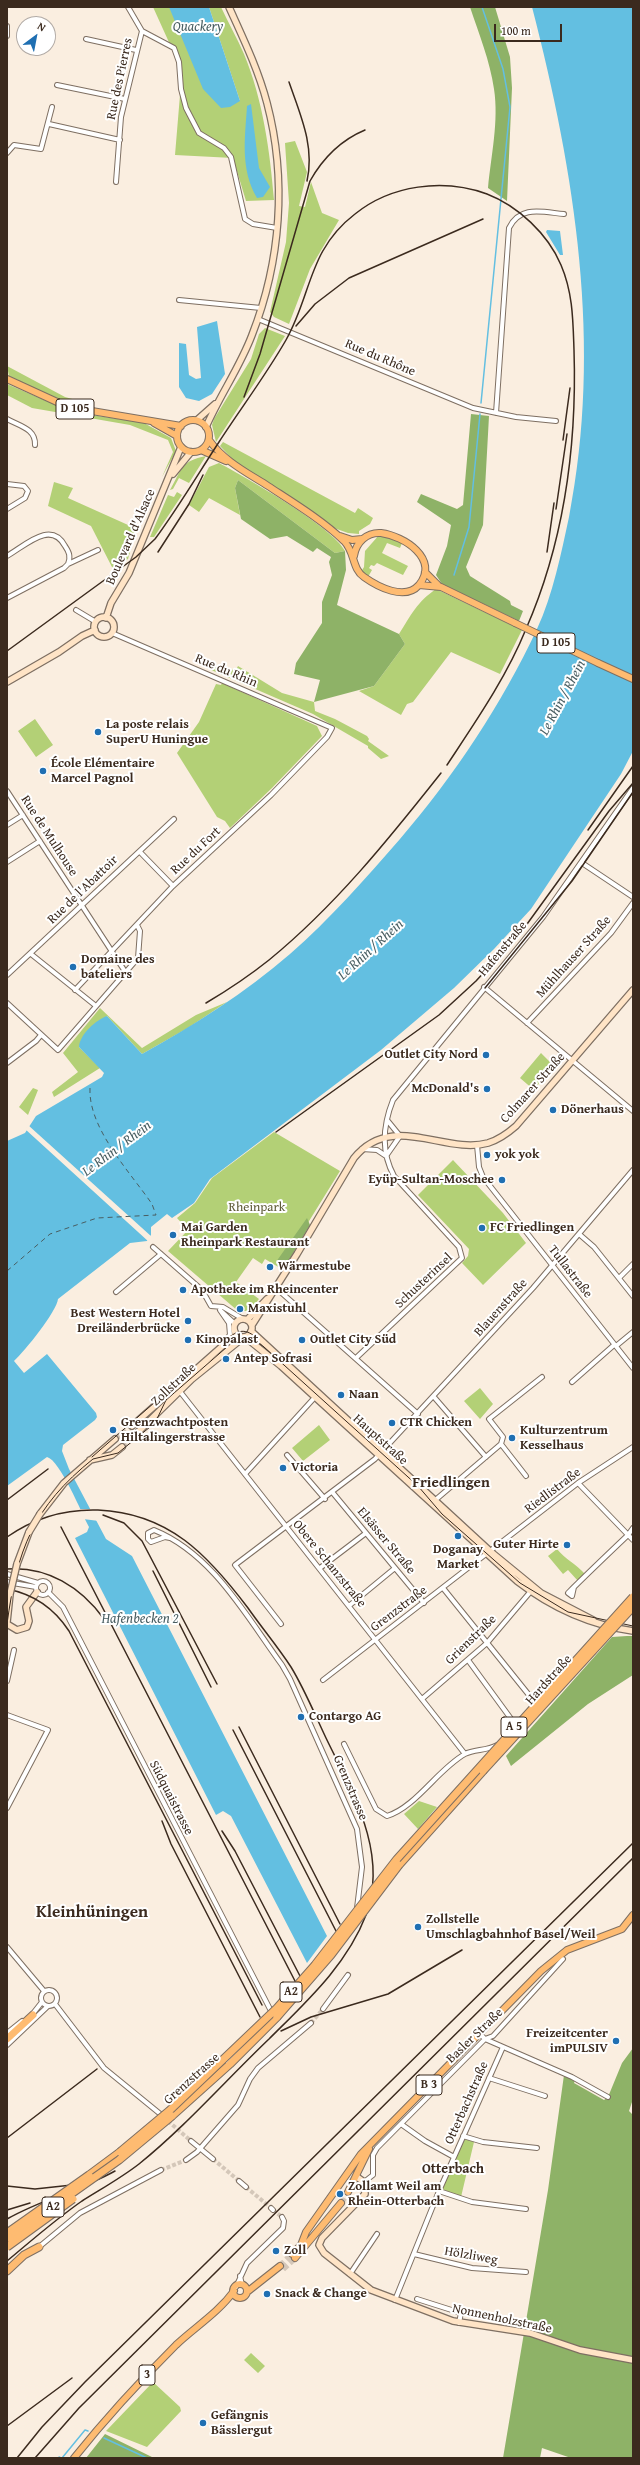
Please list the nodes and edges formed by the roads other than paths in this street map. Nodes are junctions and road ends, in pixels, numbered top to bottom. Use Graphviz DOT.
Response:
graph roads {
  1 [pos="128,7"];
  2 [pos="229,7"];
  3 [pos="7,26"];
  4 [pos="142,31"];
  5 [pos="7,36"];
  6 [pos="86,39"];
  7 [pos="136,50"];
  8 [pos="57,85"];
  9 [pos="125,99"];
  10 [pos="52,107"];
  11 [pos="49,124"];
  12 [pos="120,140"];
  13 [pos="7,153"];
  14 [pos="116,182"];
  15 [pos="564,214"];
  16 [pos="277,228"];
  17 [pos="179,300"];
  18 [pos="261,308"];
  19 [pos="258,319"];
  20 [pos="7,379"];
  21 [pos="219,399"];
  22 [pos="496,413"];
  23 [pos="7,419"];
  24 [pos="148,420"];
  25 [pos="196,420"];
  26 [pos="556,421"];
  27 [pos="181,426"];
  28 [pos="206,427"];
  29 [pos="177,436"];
  30 [pos="209,440"];
  31 [pos="35,445"];
  32 [pos="181,447"];
  33 [pos="201,450"];
  34 [pos="191,452"];
  35 [pos="235,466"];
  36 [pos="7,484"];
  37 [pos="165,486"];
  38 [pos="7,509"];
  39 [pos="338,536"];
  40 [pos="362,539"];
  41 [pos="98,550"];
  42 [pos="7,556"];
  43 [pos="354,556"];
  44 [pos="68,564"];
  45 [pos="425,572"];
  46 [pos="419,584"];
  47 [pos="440,587"];
  48 [pos="7,598"];
  49 [pos="76,610"];
  50 [pos="106,618"];
  51 [pos="96,622"];
  52 [pos="95,630"];
  53 [pos="112,633"];
  54 [pos="633,679"];
  55 [pos="7,682"];
  56 [pos="332,728"];
  57 [pos="633,788"];
  58 [pos="7,790"];
  59 [pos="23,815"];
  60 [pos="174,819"];
  61 [pos="7,825"];
  62 [pos="40,841"];
  63 [pos="140,852"];
  64 [pos="7,862"];
  65 [pos="582,863"];
  66 [pos="173,886"];
  67 [pos="633,897"];
  68 [pos="633,903"];
  69 [pos="82,906"];
  70 [pos="137,925"];
  71 [pos="111,952"];
  72 [pos="31,954"];
  73 [pos="126,973"];
  74 [pos="7,975"];
  75 [pos="484,987"];
  76 [pos="75,990"];
  77 [pos="633,991"];
  78 [pos="7,1004"];
  79 [pos="96,1006"];
  80 [pos="527,1023"];
  81 [pos="40,1035"];
  82 [pos="572,1060"];
  83 [pos="7,1063"];
  84 [pos="633,1111"];
  85 [pos="386,1120"];
  86 [pos="400,1136"];
  87 [pos="385,1138"];
  88 [pos="477,1144"];
  89 [pos="362,1150"];
  90 [pos="386,1156"];
  91 [pos="633,1170"];
  92 [pos="579,1234"];
  93 [pos="153,1248"];
  94 [pos="161,1254"];
  95 [pos="633,1264"];
  96 [pos="552,1265"];
  97 [pos="619,1278"];
  98 [pos="275,1287"];
  99 [pos="116,1292"];
  100 [pos="633,1296"];
  101 [pos="213,1306"];
  102 [pos="220,1310"];
  103 [pos="247,1321"];
  104 [pos="235,1324"];
  105 [pos="251,1331"];
  106 [pos="633,1332"];
  107 [pos="236,1334"];
  108 [pos="244,1337"];
  109 [pos="615,1346"];
  110 [pos="222,1347"];
  111 [pos="356,1358"];
  112 [pos="633,1368"];
  113 [pos="542,1378"];
  114 [pos="572,1382"];
  115 [pos="178,1389"];
  116 [pos="316,1395"];
  117 [pos="434,1397"];
  118 [pos="418,1414"];
  119 [pos="132,1426"];
  120 [pos="137,1433"];
  121 [pos="115,1439"];
  122 [pos="501,1444"];
  123 [pos="122,1447"];
  124 [pos="633,1447"];
  125 [pos="381,1454"];
  126 [pos="287,1455"];
  127 [pos="486,1457"];
  128 [pos="88,1461"];
  129 [pos="245,1474"];
  130 [pos="526,1476"];
  131 [pos="578,1483"];
  132 [pos="333,1493"];
  133 [pos="325,1499"];
  134 [pos="433,1502"];
  135 [pos="288,1527"];
  136 [pos="633,1528"];
  137 [pos="366,1532"];
  138 [pos="628,1535"];
  139 [pos="170,1538"];
  140 [pos="633,1540"];
  141 [pos="489,1553"];
  142 [pos="320,1568"];
  143 [pos="395,1568"];
  144 [pos="7,1574"];
  145 [pos="7,1582"];
  146 [pos="37,1587"];
  147 [pos="574,1587"];
  148 [pos="443,1588"];
  149 [pos="531,1591"];
  150 [pos="48,1592"];
  151 [pos="633,1597"];
  152 [pos="424,1603"];
  153 [pos="350,1605"];
  154 [pos="633,1607"];
  155 [pos="7,1623"];
  156 [pos="599,1623"];
  157 [pos="281,1624"];
  158 [pos="633,1631"];
  159 [pos="377,1639"];
  160 [pos="487,1643"];
  161 [pos="14,1650"];
  162 [pos="468,1660"];
  163 [pos="323,1680"];
  164 [pos="7,1681"];
  165 [pos="422,1699"];
  166 [pos="538,1707"];
  167 [pos="7,1715"];
  168 [pos="518,1729"];
  169 [pos="344,1744"];
  170 [pos="465,1754"];
  171 [pos="7,1808"];
  172 [pos="398,1862"];
  173 [pos="633,1915"];
  174 [pos="7,1947"];
  175 [pos="563,1959"];
  176 [pos="348,1975"];
  177 [pos="44,1991"];
  178 [pos="42,2002"];
  179 [pos="55,2004"];
  180 [pos="48,2006"];
  181 [pos="323,2009"];
  182 [pos="33,2015"];
  183 [pos="274,2016"];
  184 [pos="311,2023"];
  185 [pos="7,2033"];
  186 [pos="480,2034"];
  187 [pos="7,2039"];
  188 [pos="485,2039"];
  189 [pos="7,2045"];
  190 [pos="503,2047"];
  191 [pos="489,2078"];
  192 [pos="545,2096"];
  193 [pos="608,2098"];
  194 [pos="164,2117"];
  195 [pos="168,2121"];
  196 [pos="401,2124"];
  197 [pos="464,2136"];
  198 [pos="191,2141"];
  199 [pos="372,2144"];
  200 [pos="200,2148"];
  201 [pos="537,2148"];
  202 [pos="454,2157"];
  203 [pos="213,2159"];
  204 [pos="186,2160"];
  205 [pos="161,2170"];
  206 [pos="348,2172"];
  207 [pos="92,2176"];
  208 [pos="356,2177"];
  209 [pos="239,2181"];
  210 [pos="364,2182"];
  211 [pos="246,2187"];
  212 [pos="439,2191"];
  213 [pos="348,2192"];
  214 [pos="341,2203"];
  215 [pos="526,2209"];
  216 [pos="282,2217"];
  217 [pos="7,2227"];
  218 [pos="7,2233"];
  219 [pos="377,2234"];
  220 [pos="7,2240"];
  221 [pos="303,2246"];
  222 [pos="7,2247"];
  223 [pos="39,2247"];
  224 [pos="414,2254"];
  225 [pos="294,2256"];
  226 [pos="282,2267"];
  227 [pos="7,2271"];
  228 [pos="526,2272"];
  229 [pos="350,2274"];
  230 [pos="241,2288"];
  231 [pos="238,2297"];
  232 [pos="417,2299"];
  233 [pos="395,2300"];
  234 [pos="222,2305"];
  235 [pos="459,2323"];
  236 [pos="633,2360"];
  237 [pos="74,2458"];
  1 -- 4 [label="street, Rue des Pierres"];
  2 -- 16 [label="main road"];
  3 -- 5 [label="street"];
  4 -- 7 [label="street, Rue des Pierres"];
  4 -- 16 [label="street"];
  6 -- 7 [label="street"];
  7 -- 9 [label="street, Rue des Pierres"];
  8 -- 9 [label="street"];
  9 -- 12 [label="street, Rue des Pierres"];
  10 -- 11 [label="street"];
  11 -- 12 [label="street"];
  11 -- 13 [label="street"];
  12 -- 14 [label="street, Rue des Pierres"];
  15 -- 22 [label="street"];
  16 -- 18 [label="main road"];
  17 -- 18 [label="street"];
  18 -- 19 [label="main road"];
  19 -- 21 [label="main road"];
  19 -- 22 [label="street, Rue du Rhône"];
  20 -- 24 [label="main road, D 105"];
  21 -- 25 [label="main road"];
  21 -- 28 [label="main road"];
  22 -- 26 [label="street, Rue du Rhône"];
  23 -- 31 [label="street"];
  24 -- 27 [label="main road, D 105"];
  24 -- 29 [label="main road, D 105"];
  25 -- 27 [label="main road"];
  25 -- 28 [label="main road"];
  27 -- 29 [label="main road"];
  28 -- 30 [label="main road"];
  29 -- 32 [label="main road"];
  30 -- 33 [label="main road"];
  30 -- 35 [label="main road"];
  32 -- 34 [label="main road"];
  32 -- 37 [label="main road, Boulevard d'Alsace"];
  33 -- 34 [label="main road"];
  33 -- 35 [label="main road"];
  34 -- 37 [label="main road, Boulevard d'Alsace"];
  35 -- 39 [label="main road"];
  36 -- 38 [label="street"];
  37 -- 50 [label="main road, Boulevard d'Alsace"];
  39 -- 40 [label="main road"];
  39 -- 43 [label="main road"];
  40 -- 43 [label="main road"];
  40 -- 45 [label="main road"];
  41 -- 44 [label="street"];
  42 -- 44 [label="street"];
  43 -- 46 [label="main road"];
  44 -- 48 [label="street"];
  45 -- 46 [label="main road"];
  45 -- 47 [label="main road, D 105"];
  46 -- 47 [label="main road, D 105"];
  47 -- 54 [label="main road, D 105, bridge"];
  49 -- 51 [label="street"];
  50 -- 51 [label="main road"];
  50 -- 53 [label="main road"];
  51 -- 52 [label="main road"];
  52 -- 53 [label="main road"];
  52 -- 55 [label="main road"];
  53 -- 56 [label="street, Rue du Rhin"];
  56 -- 66 [label="street, Rue du Fort"];
  57 -- 65 [label="street, Hafenstraße"];
  58 -- 59 [label="street, Rue de Mulhouse"];
  59 -- 61 [label="street"];
  59 -- 62 [label="street, Rue de Mulhouse"];
  60 -- 63 [label="street, Rue de l'Abattoir"];
  62 -- 64 [label="street"];
  62 -- 69 [label="street, Rue de Mulhouse"];
  63 -- 66 [label="street"];
  63 -- 69 [label="street, Rue de l'Abattoir"];
  65 -- 67 [label="street"];
  65 -- 75 [label="street, Hafenstraße"];
  66 -- 70 [label="street, Rue du Fort"];
  68 -- 80 [label="street, Mühlhauser Straße"];
  69 -- 71 [label="street, Rue de Mulhouse"];
  69 -- 72 [label="street, Rue de l'Abattoir"];
  70 -- 71 [label="street, Rue du Fort"];
  70 -- 73 [label="street"];
  71 -- 73 [label="street, Rue de Mulhouse"];
  71 -- 76 [label="street, Rue du Fort"];
  72 -- 74 [label="street, Rue de l'Abattoir"];
  72 -- 76 [label="street"];
  73 -- 79 [label="street"];
  75 -- 80 [label="street"];
  75 -- 85 [label="street, Hafenstraße"];
  76 -- 79 [label="street"];
  77 -- 82 [label="main road, Colmarer Straße"];
  78 -- 81 [label="street"];
  79 -- 81 [label="street"];
  80 -- 82 [label="street"];
  81 -- 83 [label="street"];
  82 -- 84 [label="street"];
  82 -- 88 [label="main road, Colmarer Straße"];
  85 -- 86 [label="street"];
  85 -- 87 [label="street, Hafenstraße"];
  86 -- 87 [label="main road, Colmarer Straße"];
  86 -- 88 [label="main road, Colmarer Straße"];
  86 -- 90 [label="street"];
  87 -- 89 [label="main road, Colmarer Straße"];
  87 -- 90 [label="street, Schusterinsel"];
  88 -- 96 [label="street, Tullastraße"];
  89 -- 90 [label="street"];
  89 -- 98 [label="main road, Colmarer Straße"];
  90 -- 111 [label="street, Schusterinsel"];
  91 -- 92 [label="street, Blauenstraße"];
  92 -- 96 [label="street, Blauenstraße"];
  92 -- 97 [label="street"];
  93 -- 94 [label="street"];
  94 -- 99 [label="street"];
  94 -- 101 [label="street"];
  95 -- 97 [label="street"];
  96 -- 109 [label="street, Tullastraße"];
  96 -- 117 [label="street, Blauenstraße"];
  97 -- 100 [label="street"];
  98 -- 103 [label="main road, Colmarer Straße"];
  98 -- 111 [label="street"];
  101 -- 102 [label="street"];
  101 -- 103 [label="street"];
  102 -- 104 [label="street"];
  102 -- 110 [label="street"];
  103 -- 104 [label="main road"];
  103 -- 105 [label="main road"];
  104 -- 107 [label="main road"];
  105 -- 108 [label="main road"];
  105 -- 116 [label="main road, Hauptstraße"];
  106 -- 109 [label="street"];
  107 -- 108 [label="main road, Hauptstraße"];
  107 -- 110 [label="main road, Zollstraße"];
  108 -- 115 [label="main road, Zollstraße"];
  108 -- 116 [label="main road, Hauptstraße"];
  109 -- 112 [label="street, Tullastraße"];
  109 -- 114 [label="street"];
  110 -- 115 [label="main road, Zollstraße"];
  111 -- 118 [label="street"];
  113 -- 122 [label="street"];
  115 -- 119 [label="main road, Zollstraße"];
  115 -- 120 [label="main road, Zollstraße"];
  115 -- 129 [label="street, Obere Schanzstraße"];
  116 -- 125 [label="main road, Hauptstraße"];
  116 -- 129 [label="street"];
  117 -- 118 [label="street, Blauenstraße"];
  117 -- 127 [label="street"];
  118 -- 125 [label="street, Blauenstraße"];
  121 -- 128 [label="main road"];
  122 -- 127 [label="street"];
  122 -- 130 [label="street"];
  123 -- 128 [label="main road"];
  124 -- 131 [label="street, Riedlistraße"];
  125 -- 132 [label="street, Blauenstraße"];
  125 -- 134 [label="main road, Hauptstraße"];
  126 -- 133 [label="street"];
  127 -- 134 [label="street"];
  128 -- 155 [label="main road, bridge"];
  129 -- 135 [label="street, Obere Schanzstraße"];
  131 -- 138 [label="street"];
  131 -- 141 [label="street, Riedlistraße"];
  132 -- 133 [label="street, Blauenstraße"];
  132 -- 137 [label="street, Elsässer Straße"];
  133 -- 135 [label="street, Blauenstraße"];
  134 -- 141 [label="main road, Hauptstraße"];
  135 -- 142 [label="street, Obere Schanzstraße"];
  135 -- 157 [label="street, Blauenstraße"];
  136 -- 138 [label="street"];
  137 -- 142 [label="street"];
  137 -- 143 [label="street, Elsässer Straße"];
  138 -- 140 [label="street"];
  138 -- 147 [label="street"];
  139 -- 139 [label="street, Grenzstrasse"];
  139 -- 183 [label="street, Grenzstrasse"];
  141 -- 148 [label="street, Grenzstraße"];
  141 -- 149 [label="main road, Hauptstraße"];
  141 -- 156 [label="main road, Hauptstraße"];
  142 -- 153 [label="street, Obere Schanzstraße"];
  143 -- 152 [label="street, Elsässer Straße"];
  143 -- 153 [label="street"];
  144 -- 146 [label="street"];
  145 -- 146 [label="street"];
  146 -- 150 [label="street"];
  146 -- 150 [label="street, Südquaistrasse"];
  146 -- 155 [label="main road"];
  148 -- 152 [label="street, Grenzstraße"];
  148 -- 160 [label="street"];
  149 -- 156 [label="main road, Hauptstraße"];
  149 -- 160 [label="street, Grienstraße"];
  150 -- 183 [label="street, Südquaistrasse"];
  151 -- 172 [label="highway, A 5, bridge"];
  152 -- 159 [label="street, Grenzstraße"];
  153 -- 159 [label="street, Obere Schanzstraße"];
  154 -- 172 [label="highway, A 5, bridge"];
  156 -- 158 [label="main road, Hauptstraße"];
  156 -- 166 [label="street, Hardstraße"];
  159 -- 163 [label="street, Grenzstraße"];
  159 -- 165 [label="street, Obere Schanzstraße"];
  160 -- 162 [label="street, Grienstraße"];
  160 -- 166 [label="street"];
  161 -- 164 [label="street"];
  162 -- 165 [label="street, Grienstraße"];
  162 -- 168 [label="street"];
  165 -- 170 [label="street, Obere Schanzstraße"];
  166 -- 168 [label="street, Hardstraße"];
  167 -- 171 [label="street"];
  168 -- 170 [label="street, Hardstraße"];
  169 -- 170 [label="street, Hardstraße"];
  172 -- 207 [label="highway, A2, bridge"];
  173 -- 186 [label="main road, B 3"];
  174 -- 177 [label="street"];
  175 -- 188 [label="street, Basler Straße"];
  176 -- 181 [label="street"];
  177 -- 178 [label="street"];
  177 -- 179 [label="street"];
  178 -- 180 [label="street"];
  178 -- 182 [label="street"];
  179 -- 180 [label="street"];
  179 -- 194 [label="street"];
  180 -- 189 [label="street"];
  182 -- 185 [label="street"];
  182 -- 187 [label="highway"];
  183 -- 194 [label="street, Grenzstrasse"];
  184 -- 200 [label="street"];
  186 -- 188 [label="street"];
  186 -- 199 [label="main road, B 3"];
  188 -- 190 [label="street"];
  188 -- 196 [label="street, Basler Straße"];
  190 -- 191 [label="street, Otterbachstraße"];
  190 -- 193 [label="street"];
  191 -- 192 [label="street"];
  191 -- 197 [label="street, Otterbachstraße"];
  194 -- 195 [label="street"];
  196 -- 202 [label="street"];
  196 -- 210 [label="street, Basler Straße"];
  197 -- 201 [label="street"];
  197 -- 202 [label="street, Otterbachstraße"];
  198 -- 200 [label="street"];
  199 -- 206 [label="main road, B 3"];
  199 -- 208 [label="main road, B 3"];
  200 -- 203 [label="street"];
  200 -- 204 [label="street"];
  202 -- 212 [label="street, Otterbachstraße"];
  205 -- 223 [label="street"];
  206 -- 208 [label="main road"];
  206 -- 221 [label="main road, B 3"];
  207 -- 217 [label="highway, bridge"];
  207 -- 218 [label="highway, A2, bridge"];
  207 -- 220 [label="highway, A2, bridge"];
  207 -- 222 [label="highway, bridge"];
  208 -- 210 [label="main road"];
  208 -- 213 [label="main road, B 3"];
  209 -- 211 [label="street"];
  210 -- 229 [label="main road, Nonnenholzstraße"];
  212 -- 215 [label="street"];
  212 -- 224 [label="street, Otterbachstraße"];
  214 -- 221 [label="main road"];
  216 -- 230 [label="street"];
  219 -- 229 [label="street"];
  221 -- 225 [label="main road"];
  223 -- 227 [label="highway"];
  224 -- 228 [label="street, Hölzliweg"];
  224 -- 233 [label="street, Otterbachstraße"];
  226 -- 230 [label="main road, 3"];
  229 -- 233 [label="main road, Nonnenholzstraße"];
  230 -- 231 [label="main road"];
  230 -- 231 [label="main road, 3"];
  230 -- 234 [label="main road, 3"];
  231 -- 234 [label="main road, 3"];
  232 -- 235 [label="street, Nonnenholzstraße"];
  233 -- 235 [label="main road, Nonnenholzstraße"];
  234 -- 237 [label="main road, 3"];
  235 -- 236 [label="main road, Nonnenholzstraße"];
}
